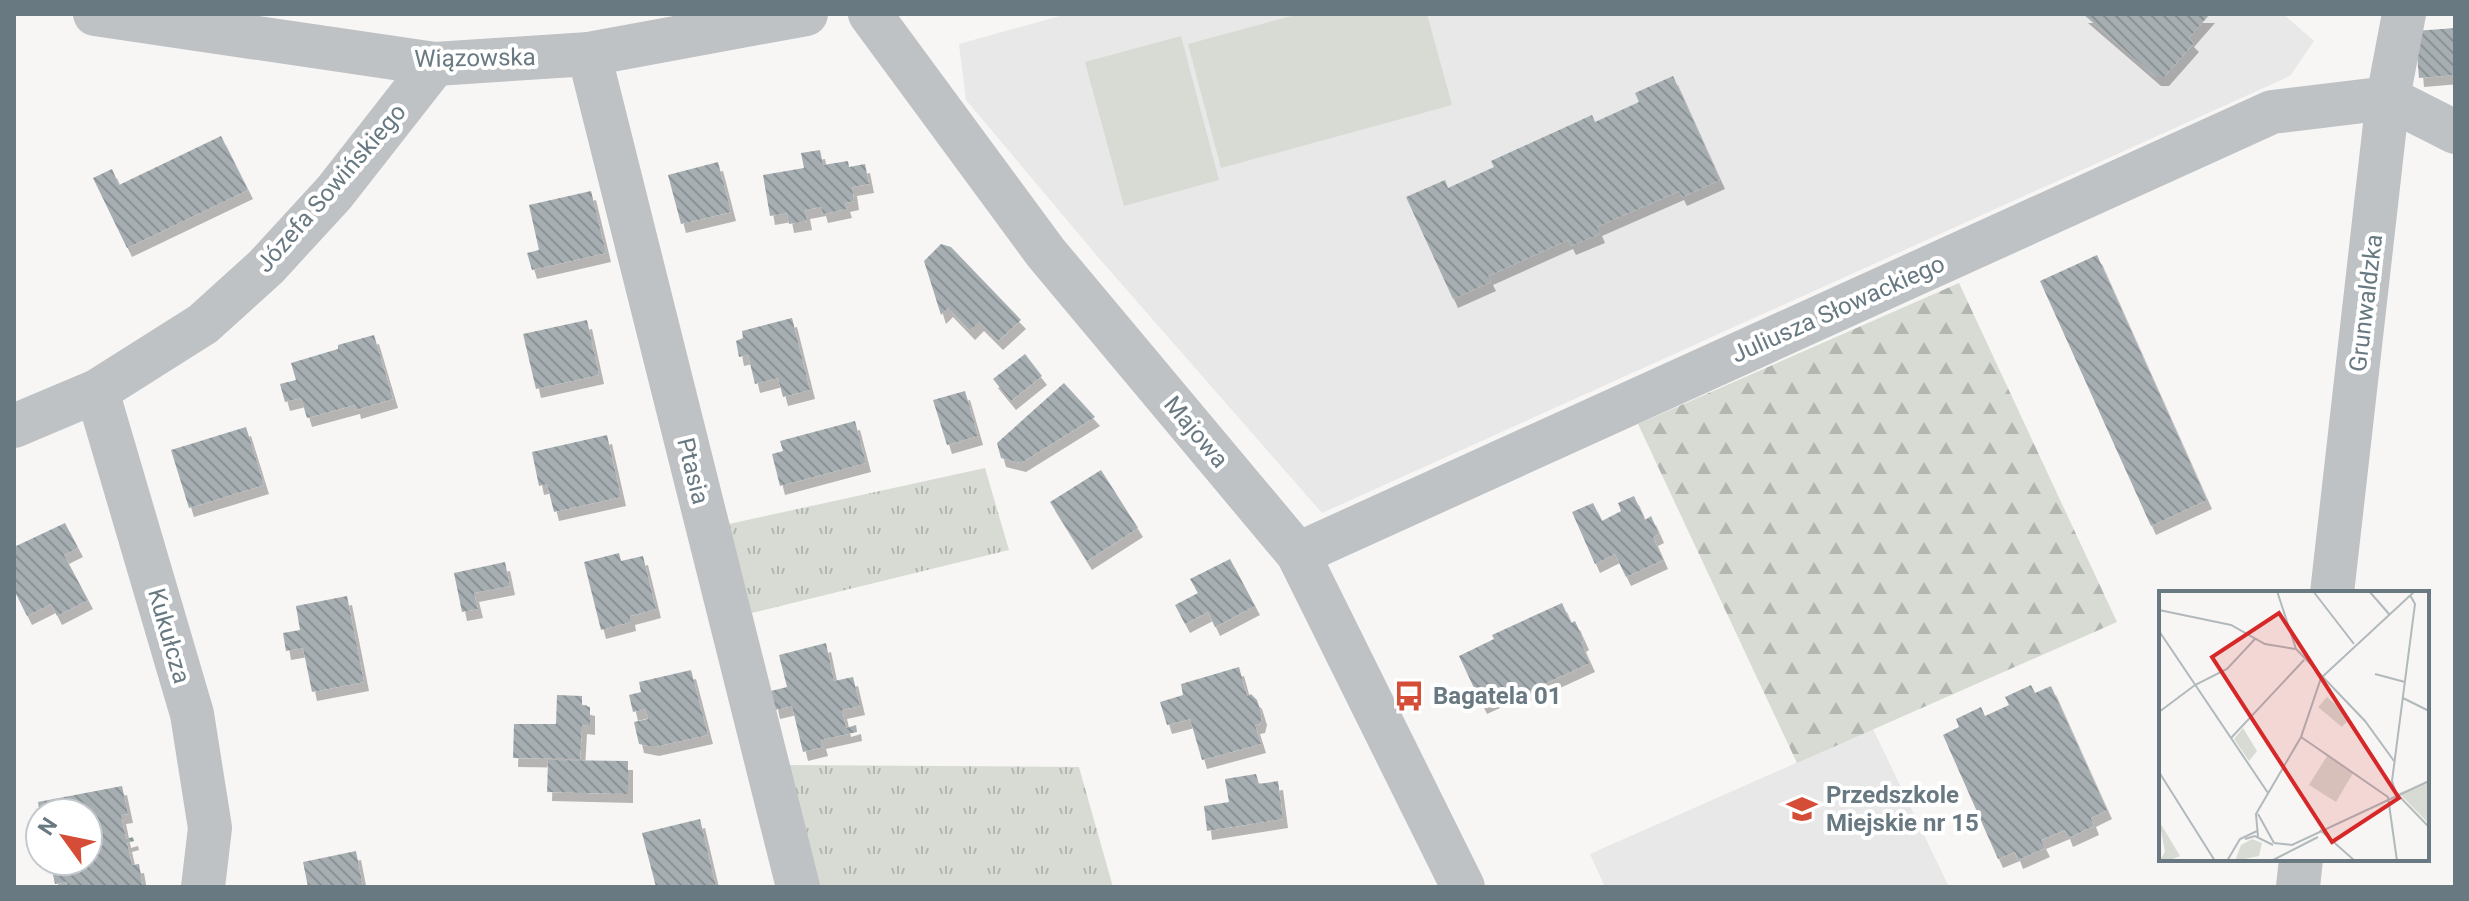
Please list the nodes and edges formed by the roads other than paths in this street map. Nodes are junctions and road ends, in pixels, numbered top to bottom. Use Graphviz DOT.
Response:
graph roads {
  1 [pos="95,14"];
  2 [pos="806,14"];
  3 [pos="870,14"];
  4 [pos="2404,14"];
  5 [pos="589,54"];
  6 [pos="435,64"];
  7 [pos="2388,98"];
  8 [pos="2455,132"];
  9 [pos="97,391"];
  10 [pos="14,426"];
  11 [pos="1298,554"];
  12 [pos="2332,591"];
  13 [pos="2301,861"];
  14 [pos="203,887"];
  15 [pos="798,887"];
  16 [pos="1463,887"];
  17 [pos="2298,887"];
  1 -- 6 [label="street, Wiązowska"];
  2 -- 5 [label="street, Wiązowska"];
  3 -- 11 [label="street, Majowa"];
  4 -- 7 [label="street, Grunwaldzka"];
  5 -- 6 [label="street, Wiązowska"];
  5 -- 15 [label="street, Ptasia"];
  6 -- 9 [label="street, Józefa Sowińskiego"];
  7 -- 8 [label="street"];
  7 -- 11 [label="street, Juliusza Słowackiego"];
  7 -- 12 [label="street, Grunwaldzka"];
  9 -- 10 [label="street, Józefa Sowińskiego"];
  9 -- 14 [label="street, Kukułcza"];
  11 -- 16 [label="street, Majowa"];
  13 -- 17 [label="street"];
}
